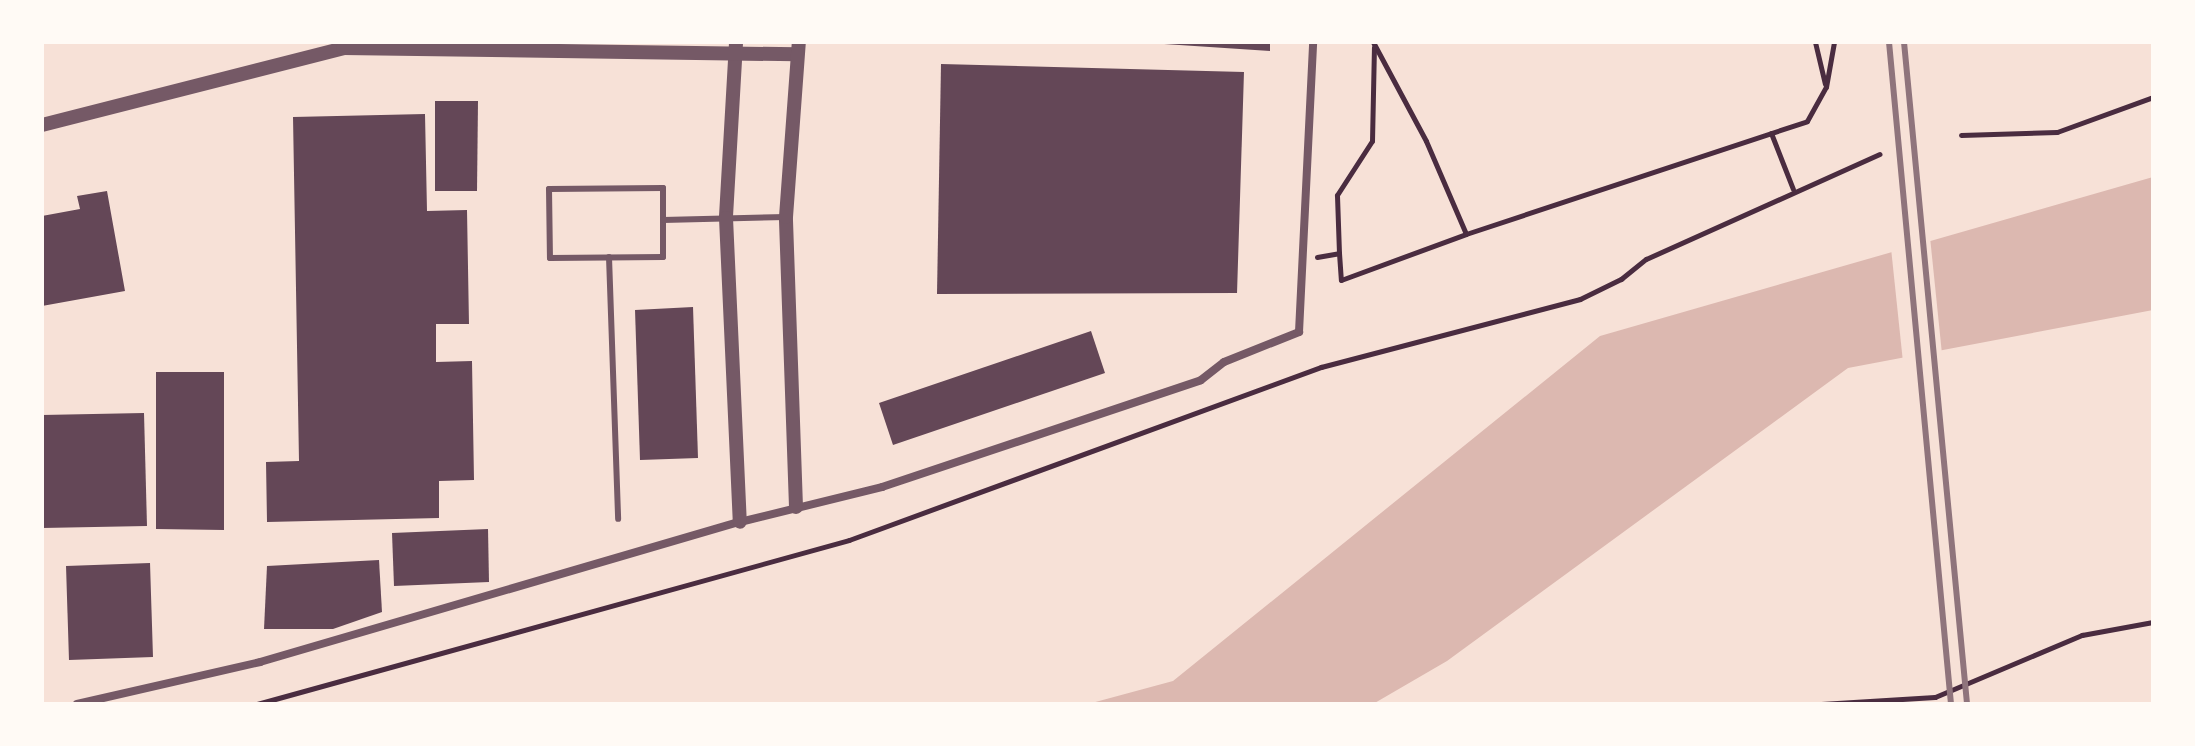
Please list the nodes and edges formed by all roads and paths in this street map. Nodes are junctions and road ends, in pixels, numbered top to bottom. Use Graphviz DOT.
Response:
graph roads {
  1 [pos="1313,42"];
  2 [pos="1815,42"];
  3 [pos="1834,42"];
  4 [pos="343,45"];
  5 [pos="1373,45"];
  6 [pos="735,47"];
  7 [pos="798,48"];
  8 [pos="1826,87"];
  9 [pos="2153,97"];
  10 [pos="42,125"];
  11 [pos="1771,133"];
  12 [pos="1961,135"];
  13 [pos="1880,154"];
  14 [pos="1793,189"];
  15 [pos="786,217"];
  16 [pos="726,218"];
  17 [pos="663,220"];
  18 [pos="1466,234"];
  19 [pos="1339,253"];
  20 [pos="609,257"];
  21 [pos="1304,258"];
  22 [pos="796,507"];
  23 [pos="618,519"];
  24 [pos="740,522"];
  25 [pos="2153,622"];
  26 [pos="77,704"];
  27 [pos="257,704"];
  28 [pos="1821,704"];
  1 -- 21 [label="street"];
  2 -- 8 [label="path"];
  3 -- 8 [label="path"];
  4 -- 6 [label="street"];
  4 -- 10 [label="street"];
  5 -- 18 [label="path"];
  5 -- 19 [label="path"];
  6 -- 7 [label="street"];
  6 -- 16 [label="street"];
  7 -- 15 [label="street"];
  8 -- 11 [label="path"];
  9 -- 12 [label="path"];
  11 -- 14 [label="path"];
  11 -- 18 [label="path"];
  13 -- 14 [label="path"];
  14 -- 27 [label="path"];
  15 -- 16 [label="lane"];
  15 -- 22 [label="street"];
  16 -- 17 [label="lane"];
  16 -- 24 [label="street"];
  17 -- 20 [label="lane"];
  17 -- 20 [label="lane"];
  18 -- 19 [label="path"];
  19 -- 21 [label="path"];
  20 -- 23 [label="lane"];
  21 -- 22 [label="street"];
  22 -- 24 [label="street"];
  24 -- 26 [label="street"];
  25 -- 28 [label="path"];
}
